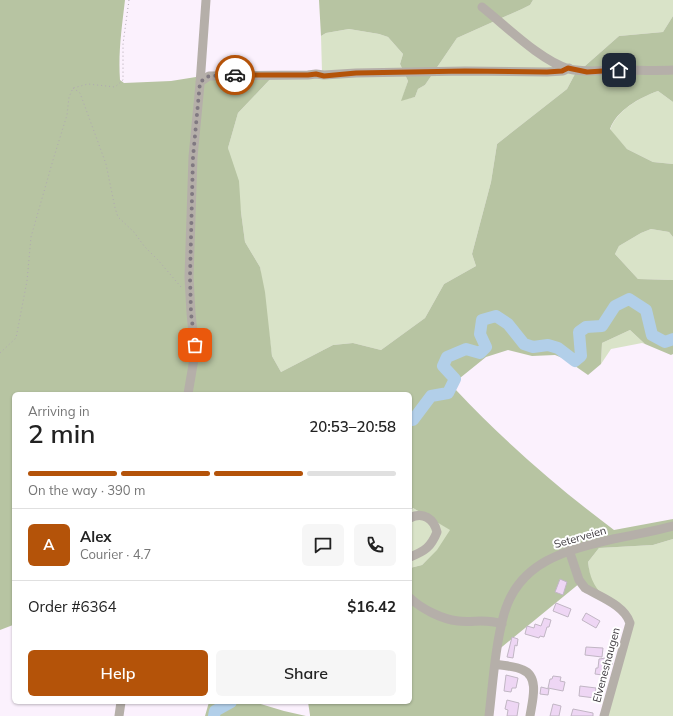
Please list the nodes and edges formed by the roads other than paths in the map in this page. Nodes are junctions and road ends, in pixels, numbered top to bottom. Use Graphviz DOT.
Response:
graph roads {
  1 [pos="206,0"];
  2 [pos="482,7"];
  3 [pos="568,68"];
  4 [pos="673,70"];
  5 [pos="200,82"];
  6 [pos="188,392"];
  7 [pos="412,517"];
  8 [pos="673,526"];
  9 [pos="569,550"];
  10 [pos="412,556"];
  11 [pos="412,599"];
  12 [pos="502,624"];
  13 [pos="495,664"];
  14 [pos="121,704"];
  15 [pos="119,716"];
  16 [pos="489,716"];
  17 [pos="530,716"];
  18 [pos="604,716"];
  1 -- 5 [label="street"];
  2 -- 3 [label="street"];
  3 -- 4 [label="street"];
  3 -- 5 [label="street"];
  5 -- 6 [label="street"];
  7 -- 10 [label="street"];
  8 -- 9 [label="street, Seterveien"];
  9 -- 12 [label="street, Seterveien"];
  9 -- 18 [label="street, Elveneshaugen"];
  11 -- 12 [label="street"];
  12 -- 13 [label="street, Seterveien"];
  13 -- 16 [label="street, Seterveien"];
  13 -- 17 [label="street"];
  14 -- 15 [label="street"];
}
